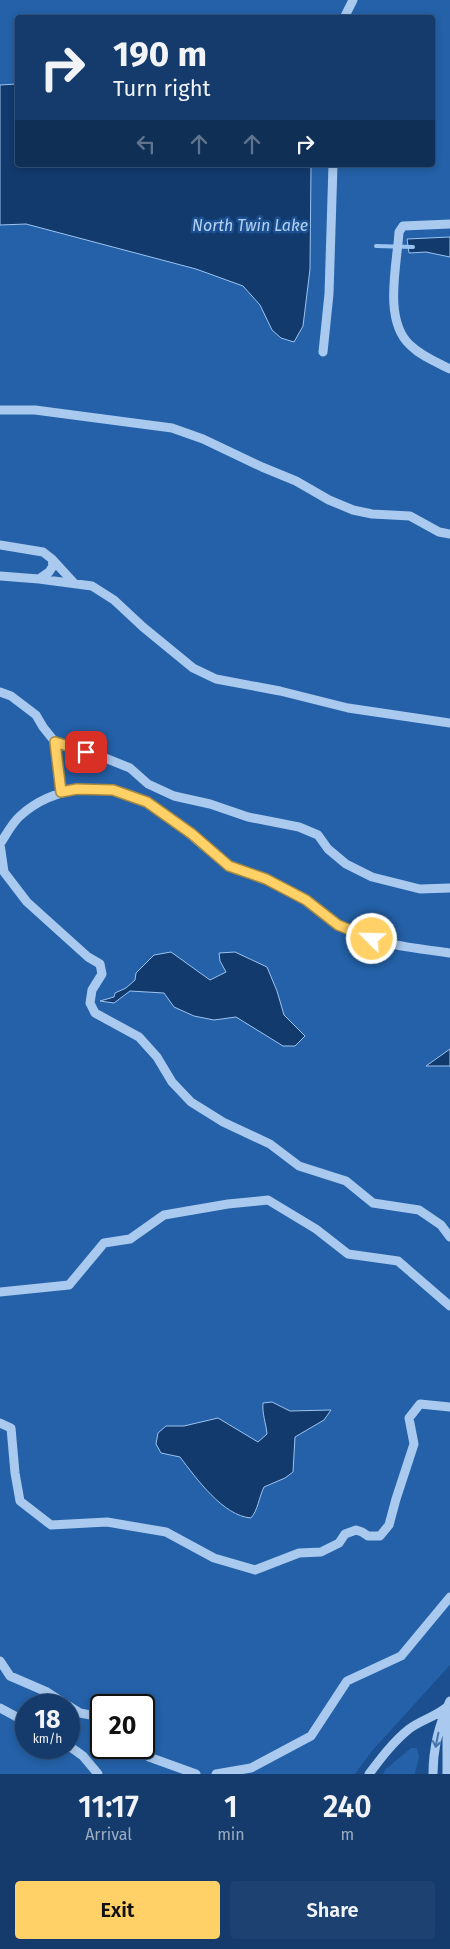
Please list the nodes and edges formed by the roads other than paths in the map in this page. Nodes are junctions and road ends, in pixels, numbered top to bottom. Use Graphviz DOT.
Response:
graph roads {
  1 [pos="353,0"];
  2 [pos="346,15"];
  3 [pos="333,167"];
  4 [pos="450,224"];
  5 [pos="323,352"];
  6 [pos="450,369"];
  7 [pos="0,410"];
  8 [pos="450,534"];
  9 [pos="0,545"];
  10 [pos="52,559"];
  11 [pos="0,576"];
  12 [pos="39,579"];
  13 [pos="74,583"];
  14 [pos="0,692"];
  15 [pos="450,723"];
  16 [pos="55,742"];
  17 [pos="61,792"];
  18 [pos="450,888"];
  19 [pos="450,953"];
  20 [pos="450,1237"];
  21 [pos="0,1292"];
  22 [pos="450,1306"];
  23 [pos="450,1407"];
  24 [pos="0,1423"];
  25 [pos="450,1597"];
  26 [pos="0,1661"];
  27 [pos="50,1694"];
  28 [pos="448,1704"];
  29 [pos="0,1708"];
  30 [pos="15,1716"];
  31 [pos="80,1754"];
  32 [pos="155,1758"];
  33 [pos="98,1774"];
  34 [pos="196,1774"];
  35 [pos="216,1774"];
  36 [pos="368,1774"];
  37 [pos="433,1774"];
  38 [pos="447,1774"];
  1 -- 2 [label="street"];
  3 -- 5 [label="street"];
  4 -- 6 [label="street"];
  7 -- 8 [label="street"];
  9 -- 10 [label="street"];
  10 -- 12 [label="street"];
  10 -- 13 [label="street"];
  11 -- 12 [label="street"];
  12 -- 13 [label="street"];
  13 -- 15 [label="street"];
  14 -- 16 [label="street"];
  16 -- 17 [label="street"];
  16 -- 18 [label="street"];
  17 -- 19 [label="street"];
  17 -- 20 [label="street"];
  21 -- 22 [label="street"];
  23 -- 24 [label="street"];
  25 -- 35 [label="street"];
  26 -- 27 [label="street"];
  28 -- 36 [label="street"];
  28 -- 37 [label="street, one-way"];
  28 -- 38 [label="street"];
  29 -- 30 [label="street"];
  31 -- 33 [label="street"];
  32 -- 34 [label="street"];
}
